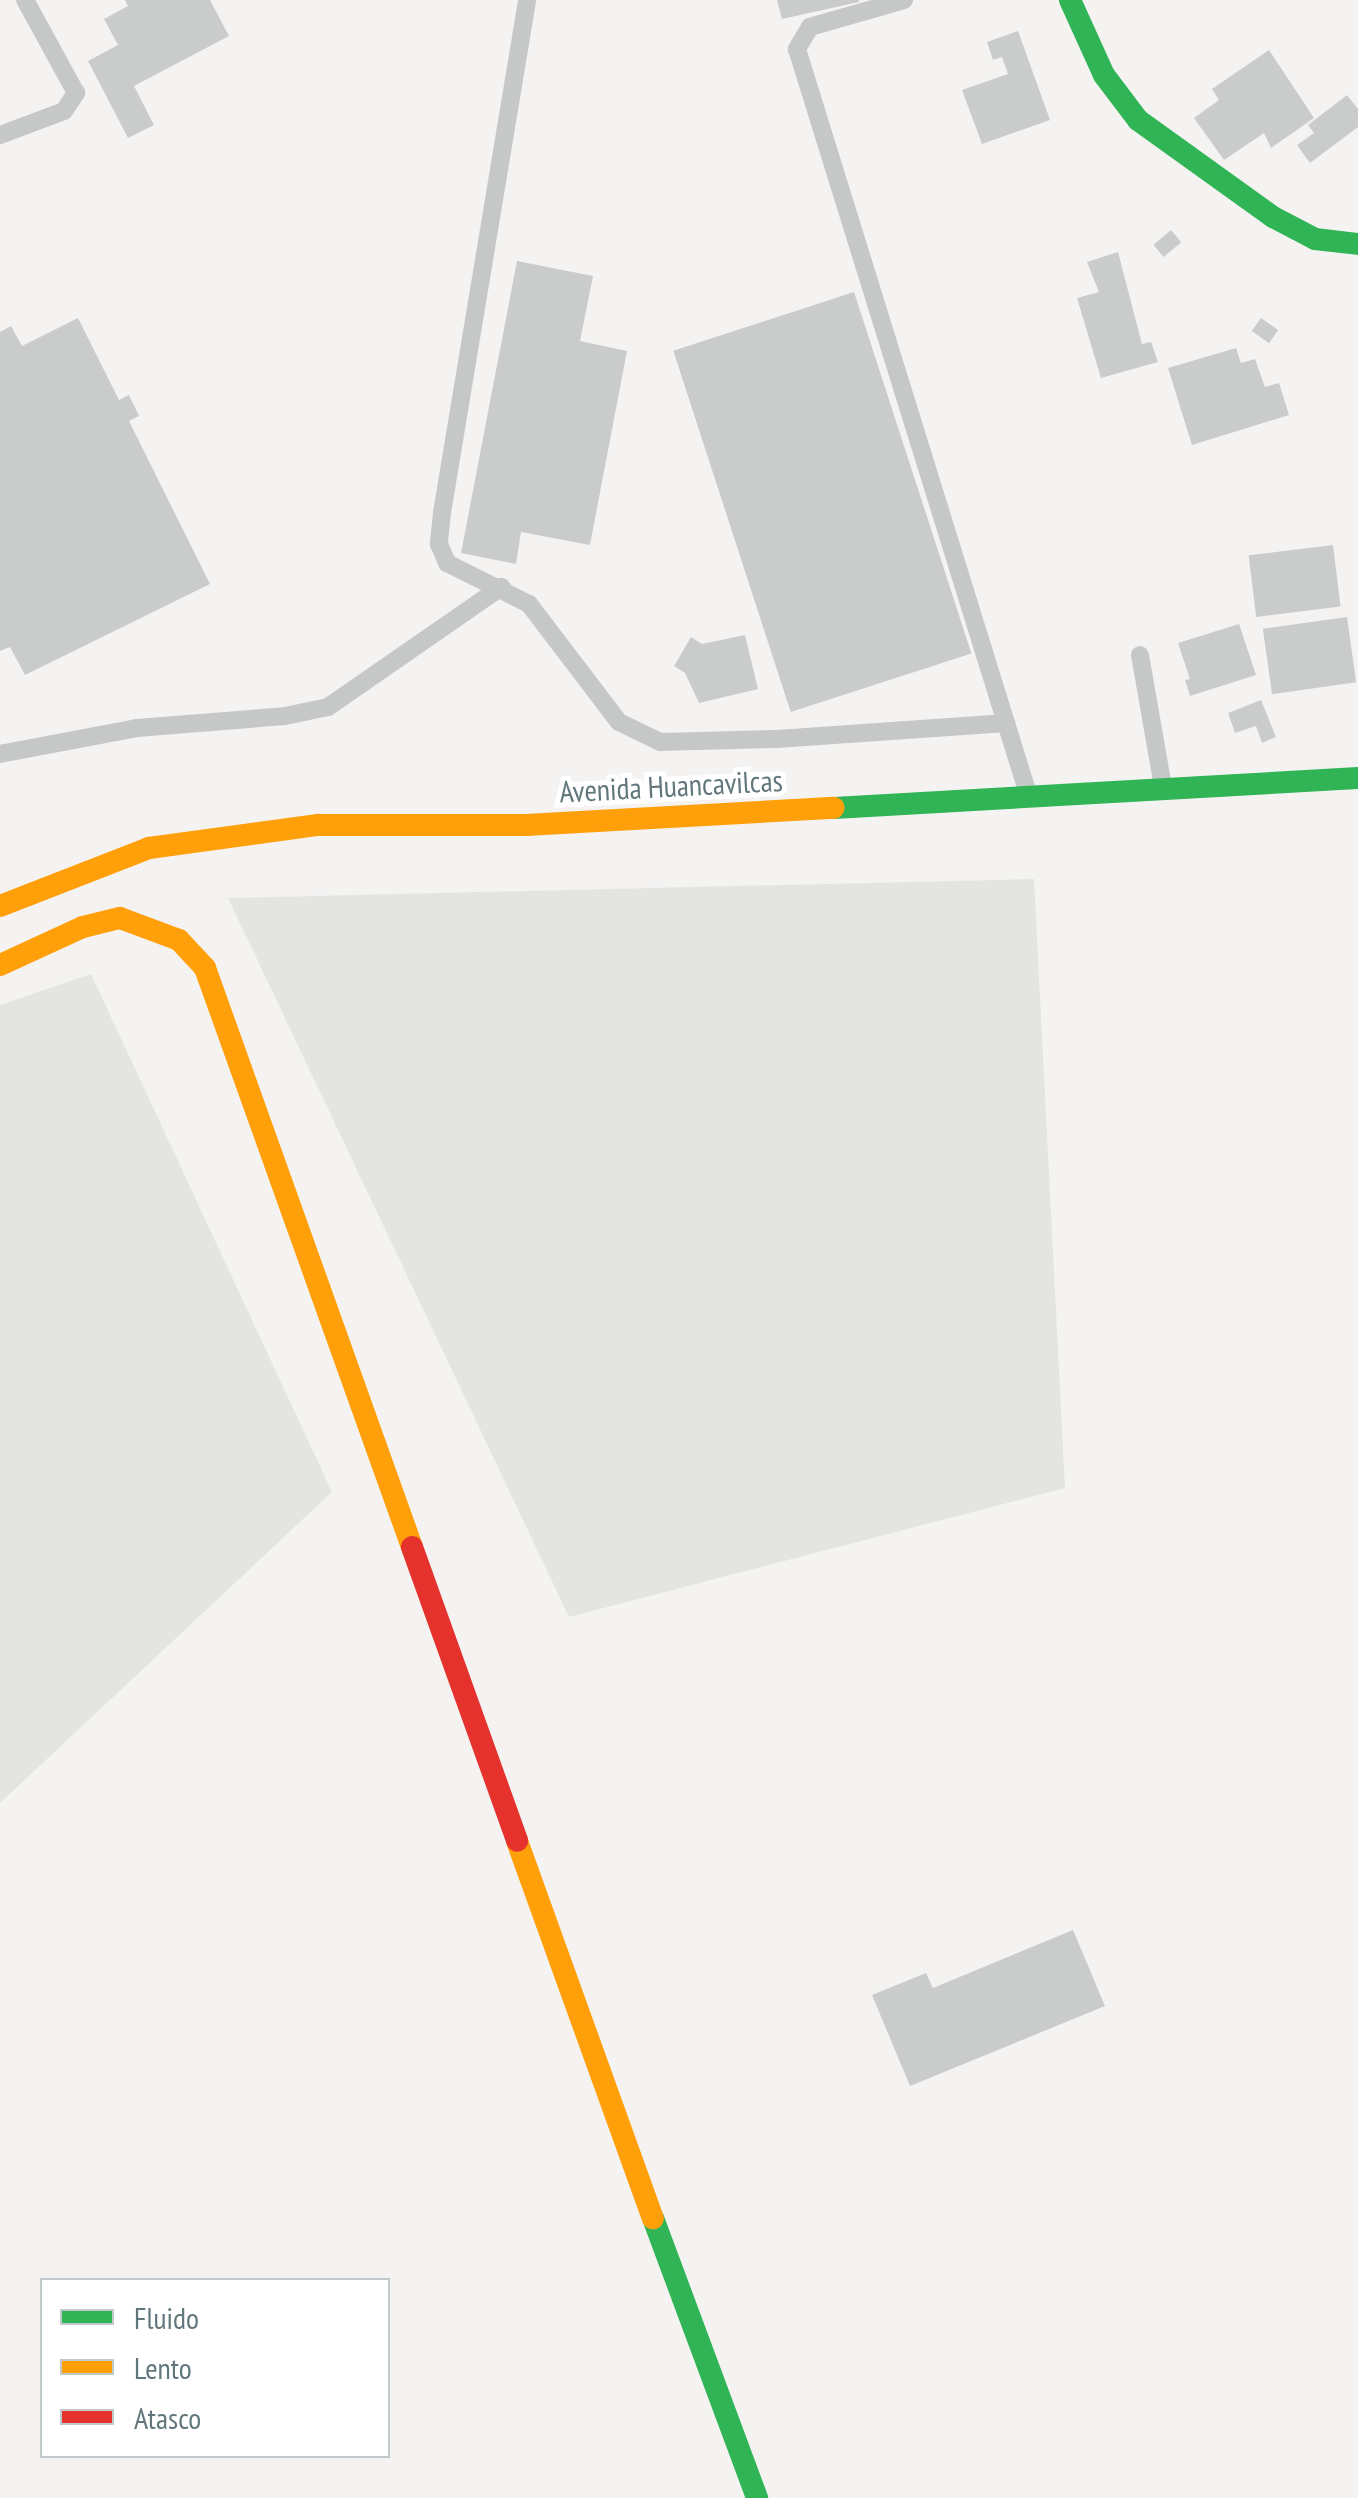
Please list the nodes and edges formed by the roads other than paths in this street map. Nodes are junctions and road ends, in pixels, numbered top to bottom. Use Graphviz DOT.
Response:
graph roads {
  1 [pos="26,0"];
  2 [pos="904,0"];
  3 [pos="1070,0"];
  4 [pos="527,1"];
  5 [pos="0,135"];
  6 [pos="1358,244"];
  7 [pos="501,587"];
  8 [pos="1140,655"];
  9 [pos="1006,723"];
  10 [pos="0,754"];
  11 [pos="1358,778"];
  12 [pos="1164,788"];
  13 [pos="1028,795"];
  14 [pos="0,906"];
  15 [pos="0,964"];
  16 [pos="757,2498"];
  1 -- 5 [label="lane"];
  2 -- 9 [label="lane"];
  3 -- 6 [label="street"];
  4 -- 7 [label="lane"];
  7 -- 9 [label="lane"];
  7 -- 10 [label="lane"];
  8 -- 12 [label="lane"];
  9 -- 13 [label="lane"];
  11 -- 12 [label="street, Avenida Huancavilcas"];
  12 -- 13 [label="street, Avenida Huancavilcas"];
  13 -- 14 [label="street, Avenida Huancavilcas"];
  15 -- 16 [label="street"];
}
